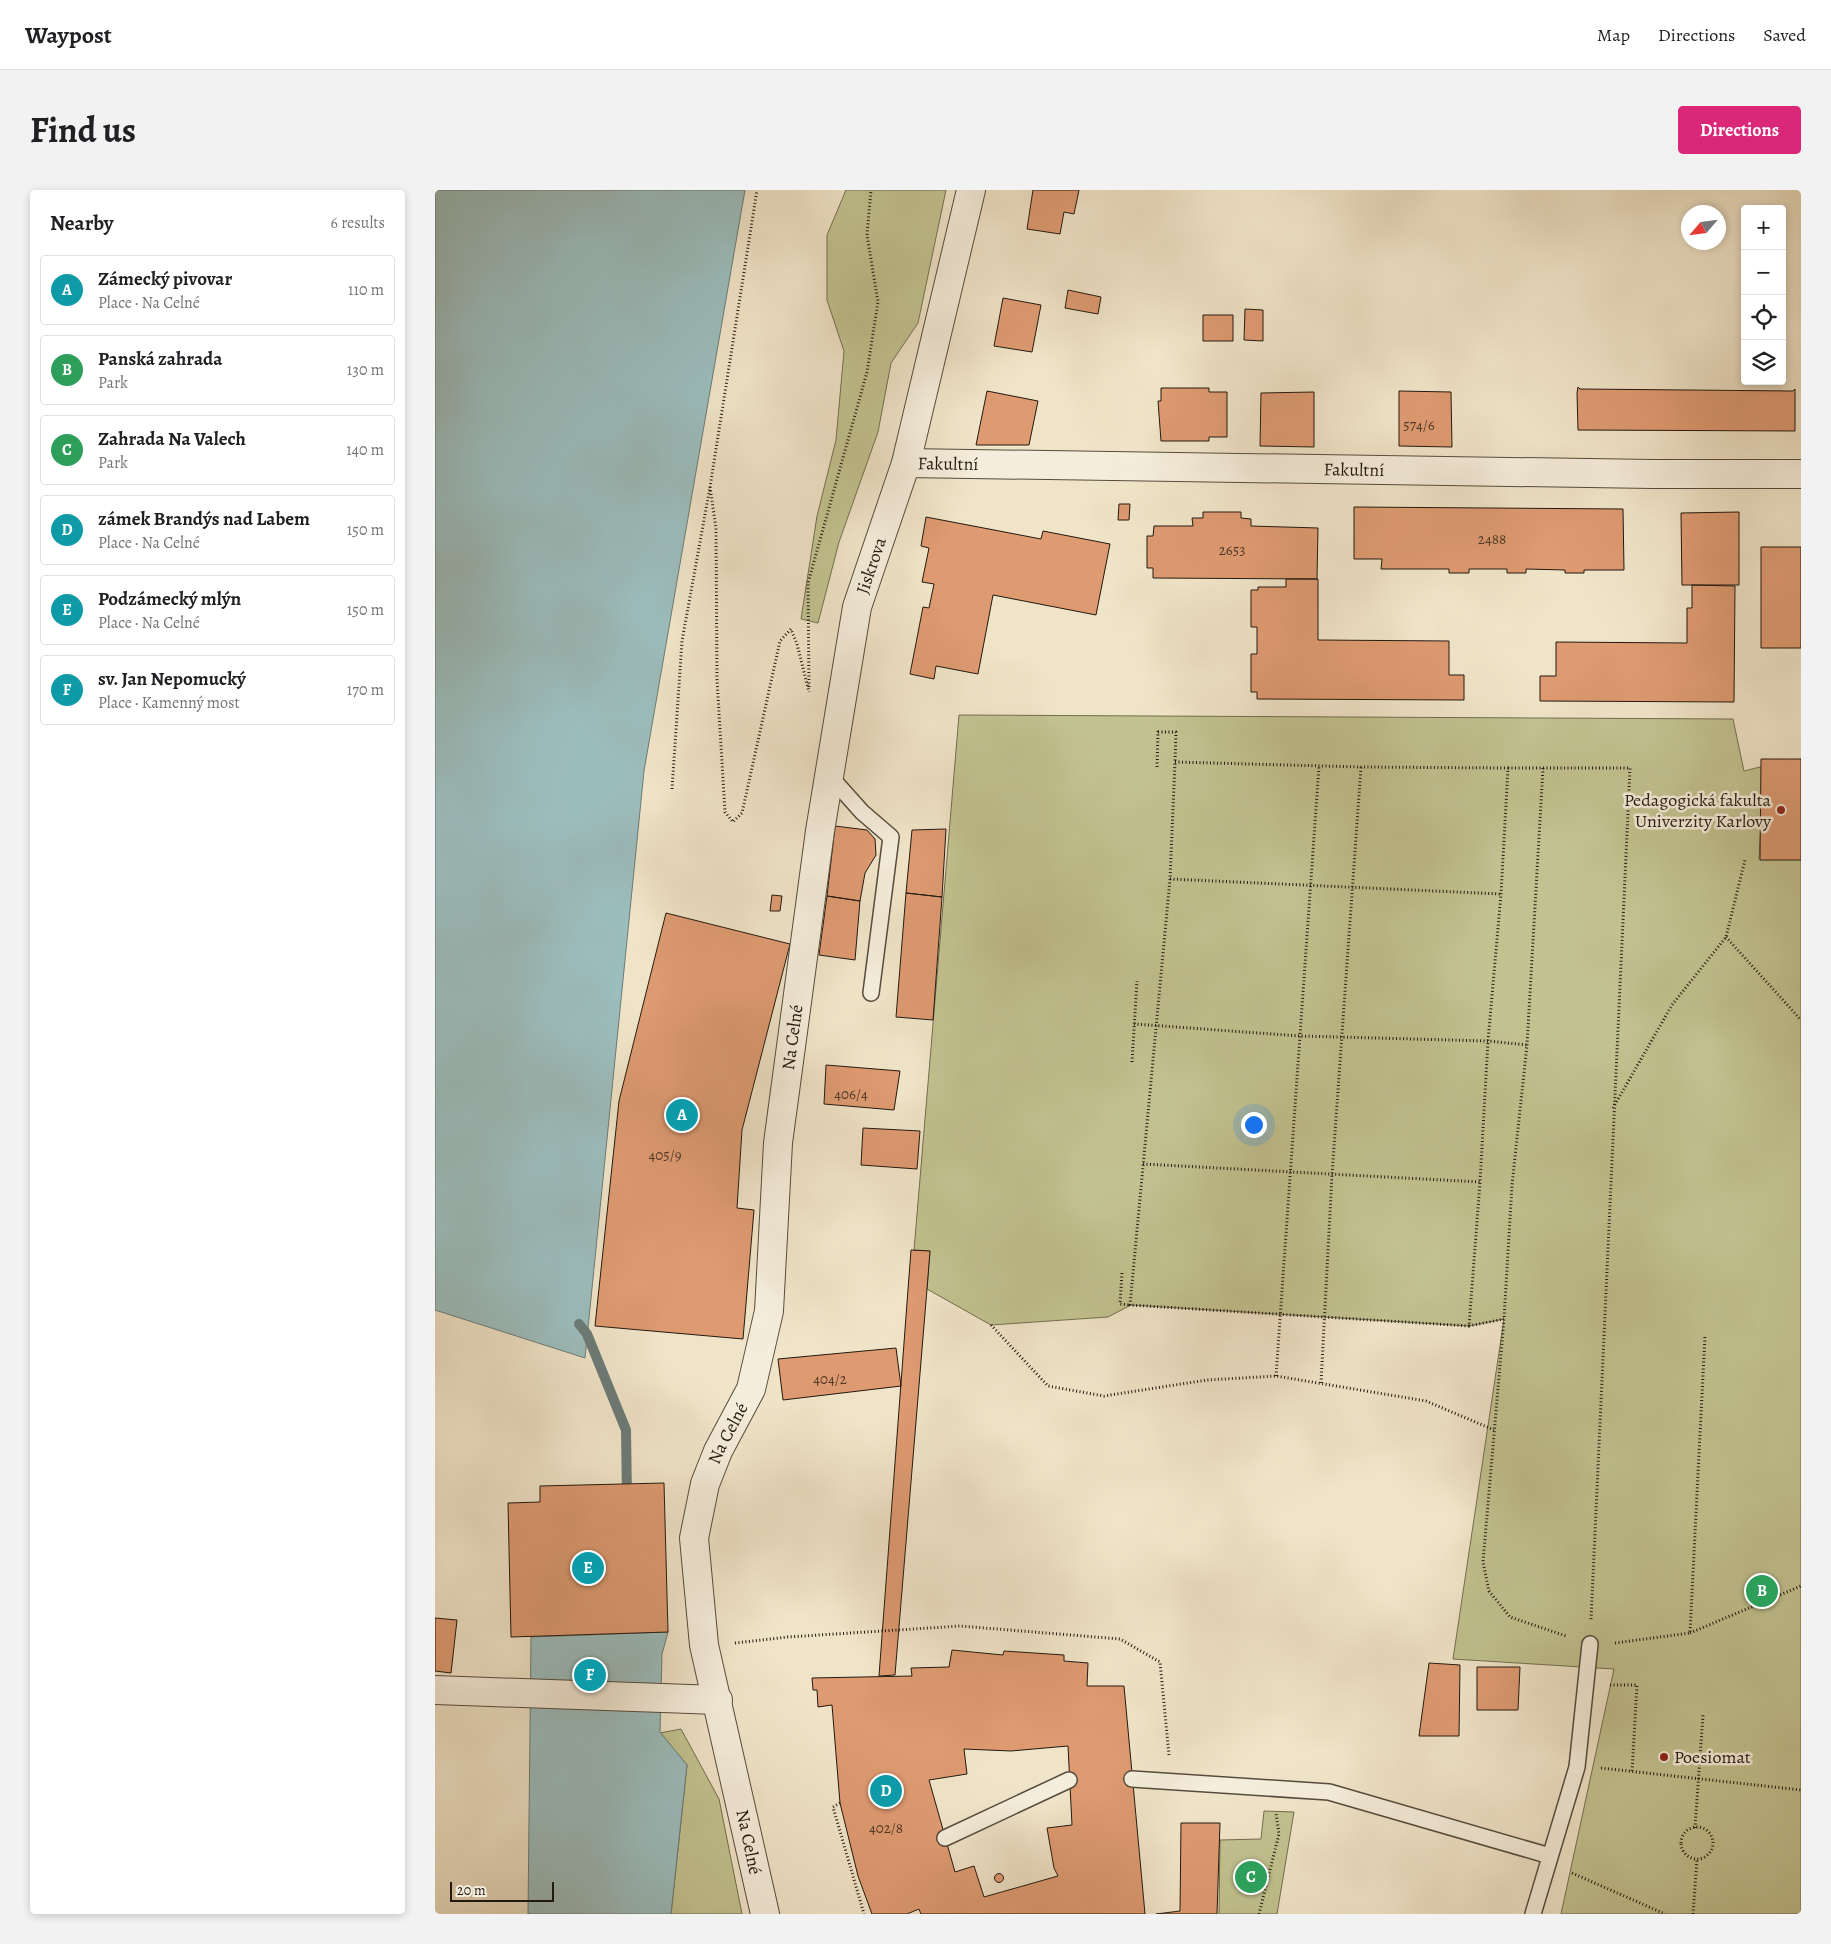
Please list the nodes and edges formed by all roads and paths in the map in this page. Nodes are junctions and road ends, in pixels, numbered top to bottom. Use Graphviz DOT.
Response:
graph roads {
  1 [pos="757,190"];
  2 [pos="871,190"];
  3 [pos="971,190"];
  4 [pos="906,463"];
  5 [pos="1801,474"];
  6 [pos="710,487"];
  7 [pos="1175,762"];
  8 [pos="1319,766"];
  9 [pos="1157,767"];
  10 [pos="1361,767"];
  11 [pos="1507,768"];
  12 [pos="1543,768"];
  13 [pos="828,774"];
  14 [pos="671,789"];
  15 [pos="1745,860"];
  16 [pos="1170,879"];
  17 [pos="1311,884"];
  18 [pos="1353,886"];
  19 [pos="1501,894"];
  20 [pos="1726,937"];
  21 [pos="803,950"];
  22 [pos="1137,981"];
  23 [pos="871,993"];
  24 [pos="1801,1020"];
  25 [pos="1134,1024"];
  26 [pos="1156,1025"];
  27 [pos="1301,1036"];
  28 [pos="1342,1038"];
  29 [pos="1488,1040"];
  30 [pos="1527,1045"];
  31 [pos="1131,1062"];
  32 [pos="1612,1110"];
  33 [pos="1143,1164"];
  34 [pos="1291,1172"];
  35 [pos="1332,1175"];
  36 [pos="1480,1182"];
  37 [pos="1122,1273"];
  38 [pos="1131,1304"];
  39 [pos="1281,1314"];
  40 [pos="1323,1317"];
  41 [pos="1504,1319"];
  42 [pos="991,1325"];
  43 [pos="1469,1326"];
  44 [pos="1705,1335"];
  45 [pos="1276,1376"];
  46 [pos="1321,1383"];
  47 [pos="1494,1430"];
  48 [pos="1801,1586"];
  49 [pos="1690,1633"];
  50 [pos="1590,1644"];
  51 [pos="704,1645"];
  52 [pos="1601,1685"];
  53 [pos="435,1690"];
  54 [pos="718,1700"];
  55 [pos="1703,1715"];
  56 [pos="1596,1768"];
  57 [pos="1632,1772"];
  58 [pos="1132,1779"];
  59 [pos="1700,1779"];
  60 [pos="1069,1780"];
  61 [pos="1172,1781"];
  62 [pos="1273,1788"];
  63 [pos="1801,1790"];
  64 [pos="840,1803"];
  65 [pos="1695,1828"];
  66 [pos="945,1838"];
  67 [pos="1550,1856"];
  68 [pos="1697,1859"];
  69 [pos="1566,1870"];
  70 [pos="765,1914"];
  71 [pos="864,1914"];
  72 [pos="1259,1914"];
  73 [pos="1533,1914"];
  74 [pos="1665,1914"];
  75 [pos="1693,1914"];
  1 -- 6 [label="path"];
  2 -- 6 [label="path"];
  3 -- 4 [label="street, Jiskrova"];
  4 -- 5 [label="street, Fakultní"];
  4 -- 13 [label="street, Jiskrova"];
  6 -- 14 [label="path"];
  7 -- 8 [label="path"];
  7 -- 9 [label="path"];
  7 -- 16 [label="path"];
  8 -- 10 [label="path"];
  8 -- 17 [label="path"];
  10 -- 11 [label="path"];
  10 -- 18 [label="path"];
  11 -- 12 [label="path"];
  11 -- 19 [label="path"];
  12 -- 30 [label="path"];
  12 -- 32 [label="path"];
  13 -- 21 [label="street, Jiskrova"];
  13 -- 23 [label="lane"];
  15 -- 20 [label="path"];
  16 -- 17 [label="path"];
  16 -- 26 [label="path"];
  17 -- 18 [label="path"];
  17 -- 27 [label="path"];
  18 -- 19 [label="path"];
  18 -- 28 [label="path"];
  19 -- 29 [label="path"];
  20 -- 24 [label="path"];
  20 -- 32 [label="path"];
  21 -- 51 [label="street, Na Celné"];
  22 -- 25 [label="path"];
  25 -- 26 [label="path"];
  25 -- 31 [label="path"];
  26 -- 27 [label="path"];
  26 -- 33 [label="path"];
  27 -- 28 [label="path"];
  27 -- 34 [label="path"];
  28 -- 29 [label="path"];
  28 -- 35 [label="path"];
  29 -- 30 [label="path"];
  29 -- 36 [label="path"];
  30 -- 41 [label="path"];
  32 -- 50 [label="path"];
  33 -- 34 [label="path"];
  33 -- 38 [label="path"];
  34 -- 35 [label="path"];
  34 -- 39 [label="path"];
  35 -- 36 [label="path"];
  35 -- 40 [label="path"];
  36 -- 43 [label="path"];
  37 -- 38 [label="path"];
  38 -- 39 [label="path"];
  39 -- 40 [label="path"];
  39 -- 45 [label="path"];
  40 -- 43 [label="path"];
  40 -- 46 [label="path"];
  41 -- 43 [label="path"];
  41 -- 47 [label="path"];
  42 -- 45 [label="path"];
  44 -- 49 [label="path"];
  45 -- 46 [label="path"];
  46 -- 47 [label="path"];
  47 -- 50 [label="path"];
  48 -- 49 [label="path"];
  49 -- 50 [label="path"];
  50 -- 67 [label="lane"];
  51 -- 54 [label="street, Na Celné"];
  51 -- 61 [label="path"];
  52 -- 57 [label="path"];
  53 -- 54 [label="street"];
  54 -- 70 [label="street, Na Celné"];
  55 -- 59 [label="path"];
  56 -- 57 [label="path"];
  57 -- 59 [label="path"];
  58 -- 61 [label="lane"];
  59 -- 63 [label="path"];
  59 -- 65 [label="path"];
  60 -- 66 [label="lane"];
  61 -- 62 [label="lane"];
  62 -- 67 [label="lane"];
  62 -- 72 [label="path"];
  64 -- 71 [label="path"];
  65 -- 68 [label="path"];
  65 -- 68 [label="path"];
  67 -- 73 [label="lane"];
  68 -- 75 [label="path"];
  69 -- 74 [label="path"];
}
